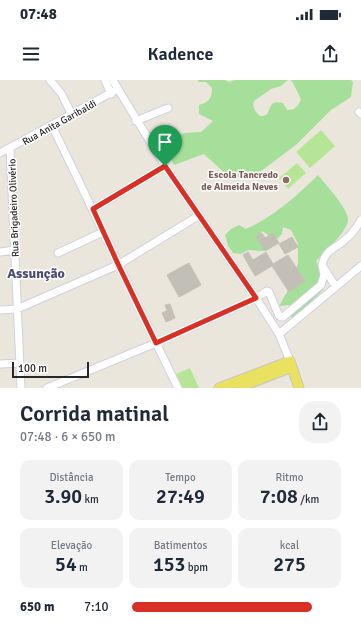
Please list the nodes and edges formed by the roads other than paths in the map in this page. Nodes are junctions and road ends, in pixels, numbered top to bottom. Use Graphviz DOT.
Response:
graph roads {
  1 [pos="50,80"];
  2 [pos="105,80"];
  3 [pos="113,80"];
  4 [pos="115,92"];
  5 [pos="168,108"];
  6 [pos="72,115"];
  7 [pos="136,121"];
  8 [pos="52,126"];
  9 [pos="10,148"];
  10 [pos="0,153"];
  11 [pos="165,166"];
  12 [pos="93,209"];
  13 [pos="198,216"];
  14 [pos="361,220"];
  15 [pos="103,232"];
  16 [pos="15,250"];
  17 [pos="0,252"];
  18 [pos="58,253"];
  19 [pos="118,264"];
  20 [pos="322,265"];
  21 [pos="361,266"];
  22 [pos="336,287"];
  23 [pos="256,298"];
  24 [pos="17,309"];
  25 [pos="0,310"];
  26 [pos="279,334"];
  27 [pos="156,343"];
  28 [pos="20,363"];
  29 [pos="0,364"];
  30 [pos="291,364"];
  31 [pos="250,380"];
  32 [pos="21,388"];
  33 [pos="47,388"];
  34 [pos="178,388"];
  35 [pos="219,388"];
  36 [pos="238,388"];
  37 [pos="299,388"];
  1 -- 6 [label="street"];
  2 -- 4 [label="street"];
  3 -- 4 [label="street"];
  4 -- 6 [label="street, Rua Anita Garibaldi"];
  4 -- 7 [label="street"];
  5 -- 7 [label="street"];
  6 -- 8 [label="street, Rua Anita Garibaldi"];
  7 -- 11 [label="street"];
  8 -- 9 [label="street, Rua Anita Garibaldi"];
  8 -- 12 [label="street"];
  9 -- 10 [label="street, Rua Anita Garibaldi"];
  9 -- 16 [label="street, Rua Brigadeiro Olivério"];
  11 -- 12 [label="street"];
  11 -- 13 [label="street"];
  12 -- 15 [label="street"];
  13 -- 19 [label="street"];
  13 -- 23 [label="street"];
  14 -- 20 [label="street"];
  15 -- 18 [label="street"];
  15 -- 19 [label="street"];
  16 -- 17 [label="street"];
  16 -- 24 [label="street, Rua Brigadeiro Olivério"];
  19 -- 24 [label="street"];
  19 -- 27 [label="street"];
  20 -- 22 [label="street"];
  20 -- 23 [label="street"];
  21 -- 22 [label="street"];
  22 -- 26 [label="street"];
  23 -- 26 [label="street"];
  23 -- 27 [label="street"];
  24 -- 25 [label="street"];
  24 -- 28 [label="street, Rua Brigadeiro Olivério"];
  26 -- 30 [label="street"];
  27 -- 33 [label="street"];
  27 -- 34 [label="street"];
  28 -- 29 [label="street"];
  28 -- 32 [label="street, Rua Brigadeiro Olivério"];
  30 -- 31 [label="main road"];
  30 -- 37 [label="main road"];
  31 -- 35 [label="main road"];
  31 -- 36 [label="main road"];
}
